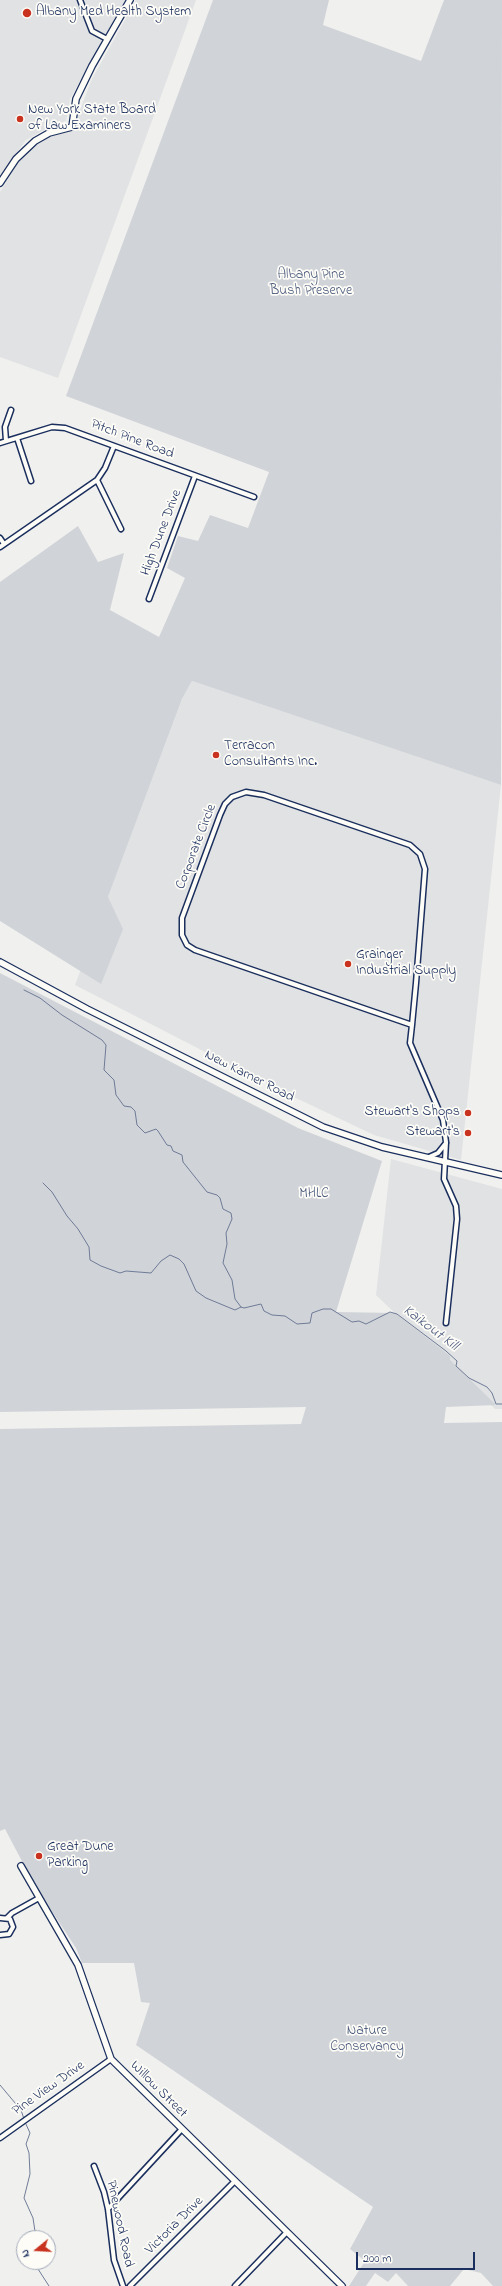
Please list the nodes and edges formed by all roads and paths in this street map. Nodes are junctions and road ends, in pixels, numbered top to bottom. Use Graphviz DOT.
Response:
graph roads {
  1 [pos="80,0"];
  2 [pos="130,0"];
  3 [pos="107,40"];
  4 [pos="0,184"];
  5 [pos="11,410"];
  6 [pos="17,438"];
  7 [pos="6,441"];
  8 [pos="0,443"];
  9 [pos="114,446"];
  10 [pos="195,476"];
  11 [pos="97,480"];
  12 [pos="31,482"];
  13 [pos="254,497"];
  14 [pos="121,529"];
  15 [pos="0,538"];
  16 [pos="4,544"];
  17 [pos="0,547"];
  18 [pos="149,599"];
  19 [pos="0,962"];
  20 [pos="412,1025"];
  21 [pos="446,1142"];
  22 [pos="425,1158"];
  23 [pos="445,1162"];
  24 [pos="502,1175"];
  25 [pos="446,1323"];
  26 [pos="21,1866"];
  27 [pos="39,1898"];
  28 [pos="0,1918"];
  29 [pos="7,1918"];
  30 [pos="0,1935"];
  31 [pos="111,2059"];
  32 [pos="181,2130"];
  33 [pos="0,2138"];
  34 [pos="94,2166"];
  35 [pos="235,2181"];
  36 [pos="108,2209"];
  37 [pos="287,2232"];
  38 [pos="123,2286"];
  39 [pos="130,2286"];
  40 [pos="235,2286"];
  41 [pos="342,2286"];
  1 -- 3 [label="street"];
  2 -- 3 [label="street"];
  3 -- 4 [label="street"];
  5 -- 7 [label="street"];
  6 -- 7 [label="street, Pitch Pine Road"];
  6 -- 9 [label="street, Pitch Pine Road"];
  6 -- 12 [label="street"];
  7 -- 8 [label="street, Pitch Pine Road"];
  9 -- 10 [label="street, Pitch Pine Road"];
  9 -- 11 [label="street"];
  10 -- 13 [label="street, Pitch Pine Road"];
  10 -- 18 [label="street, High Dune Drive"];
  11 -- 14 [label="street"];
  11 -- 16 [label="street"];
  15 -- 16 [label="street"];
  16 -- 17 [label="street"];
  19 -- 22 [label="street, New Karner Road"];
  20 -- 20 [label="street, Corporate Circle"];
  20 -- 21 [label="street, Corporate Circle"];
  21 -- 22 [label="street"];
  21 -- 23 [label="street, Corporate Circle"];
  22 -- 23 [label="street, New Karner Road"];
  23 -- 24 [label="street, New Karner Road"];
  23 -- 25 [label="street, Corporate Circle"];
  26 -- 27 [label="street, Willow Street"];
  27 -- 29 [label="street"];
  27 -- 31 [label="street, Willow Street"];
  28 -- 29 [label="street"];
  29 -- 30 [label="street"];
  31 -- 32 [label="street, Willow Street"];
  31 -- 33 [label="street, Pine View Drive"];
  32 -- 35 [label="street, Willow Street"];
  32 -- 36 [label="street"];
  34 -- 36 [label="street, Pinewood Road"];
  35 -- 37 [label="street, Willow Street"];
  35 -- 39 [label="street, Victoria Drive"];
  36 -- 38 [label="street, Pinewood Road"];
  37 -- 40 [label="street"];
  37 -- 41 [label="street, Willow Street"];
}
